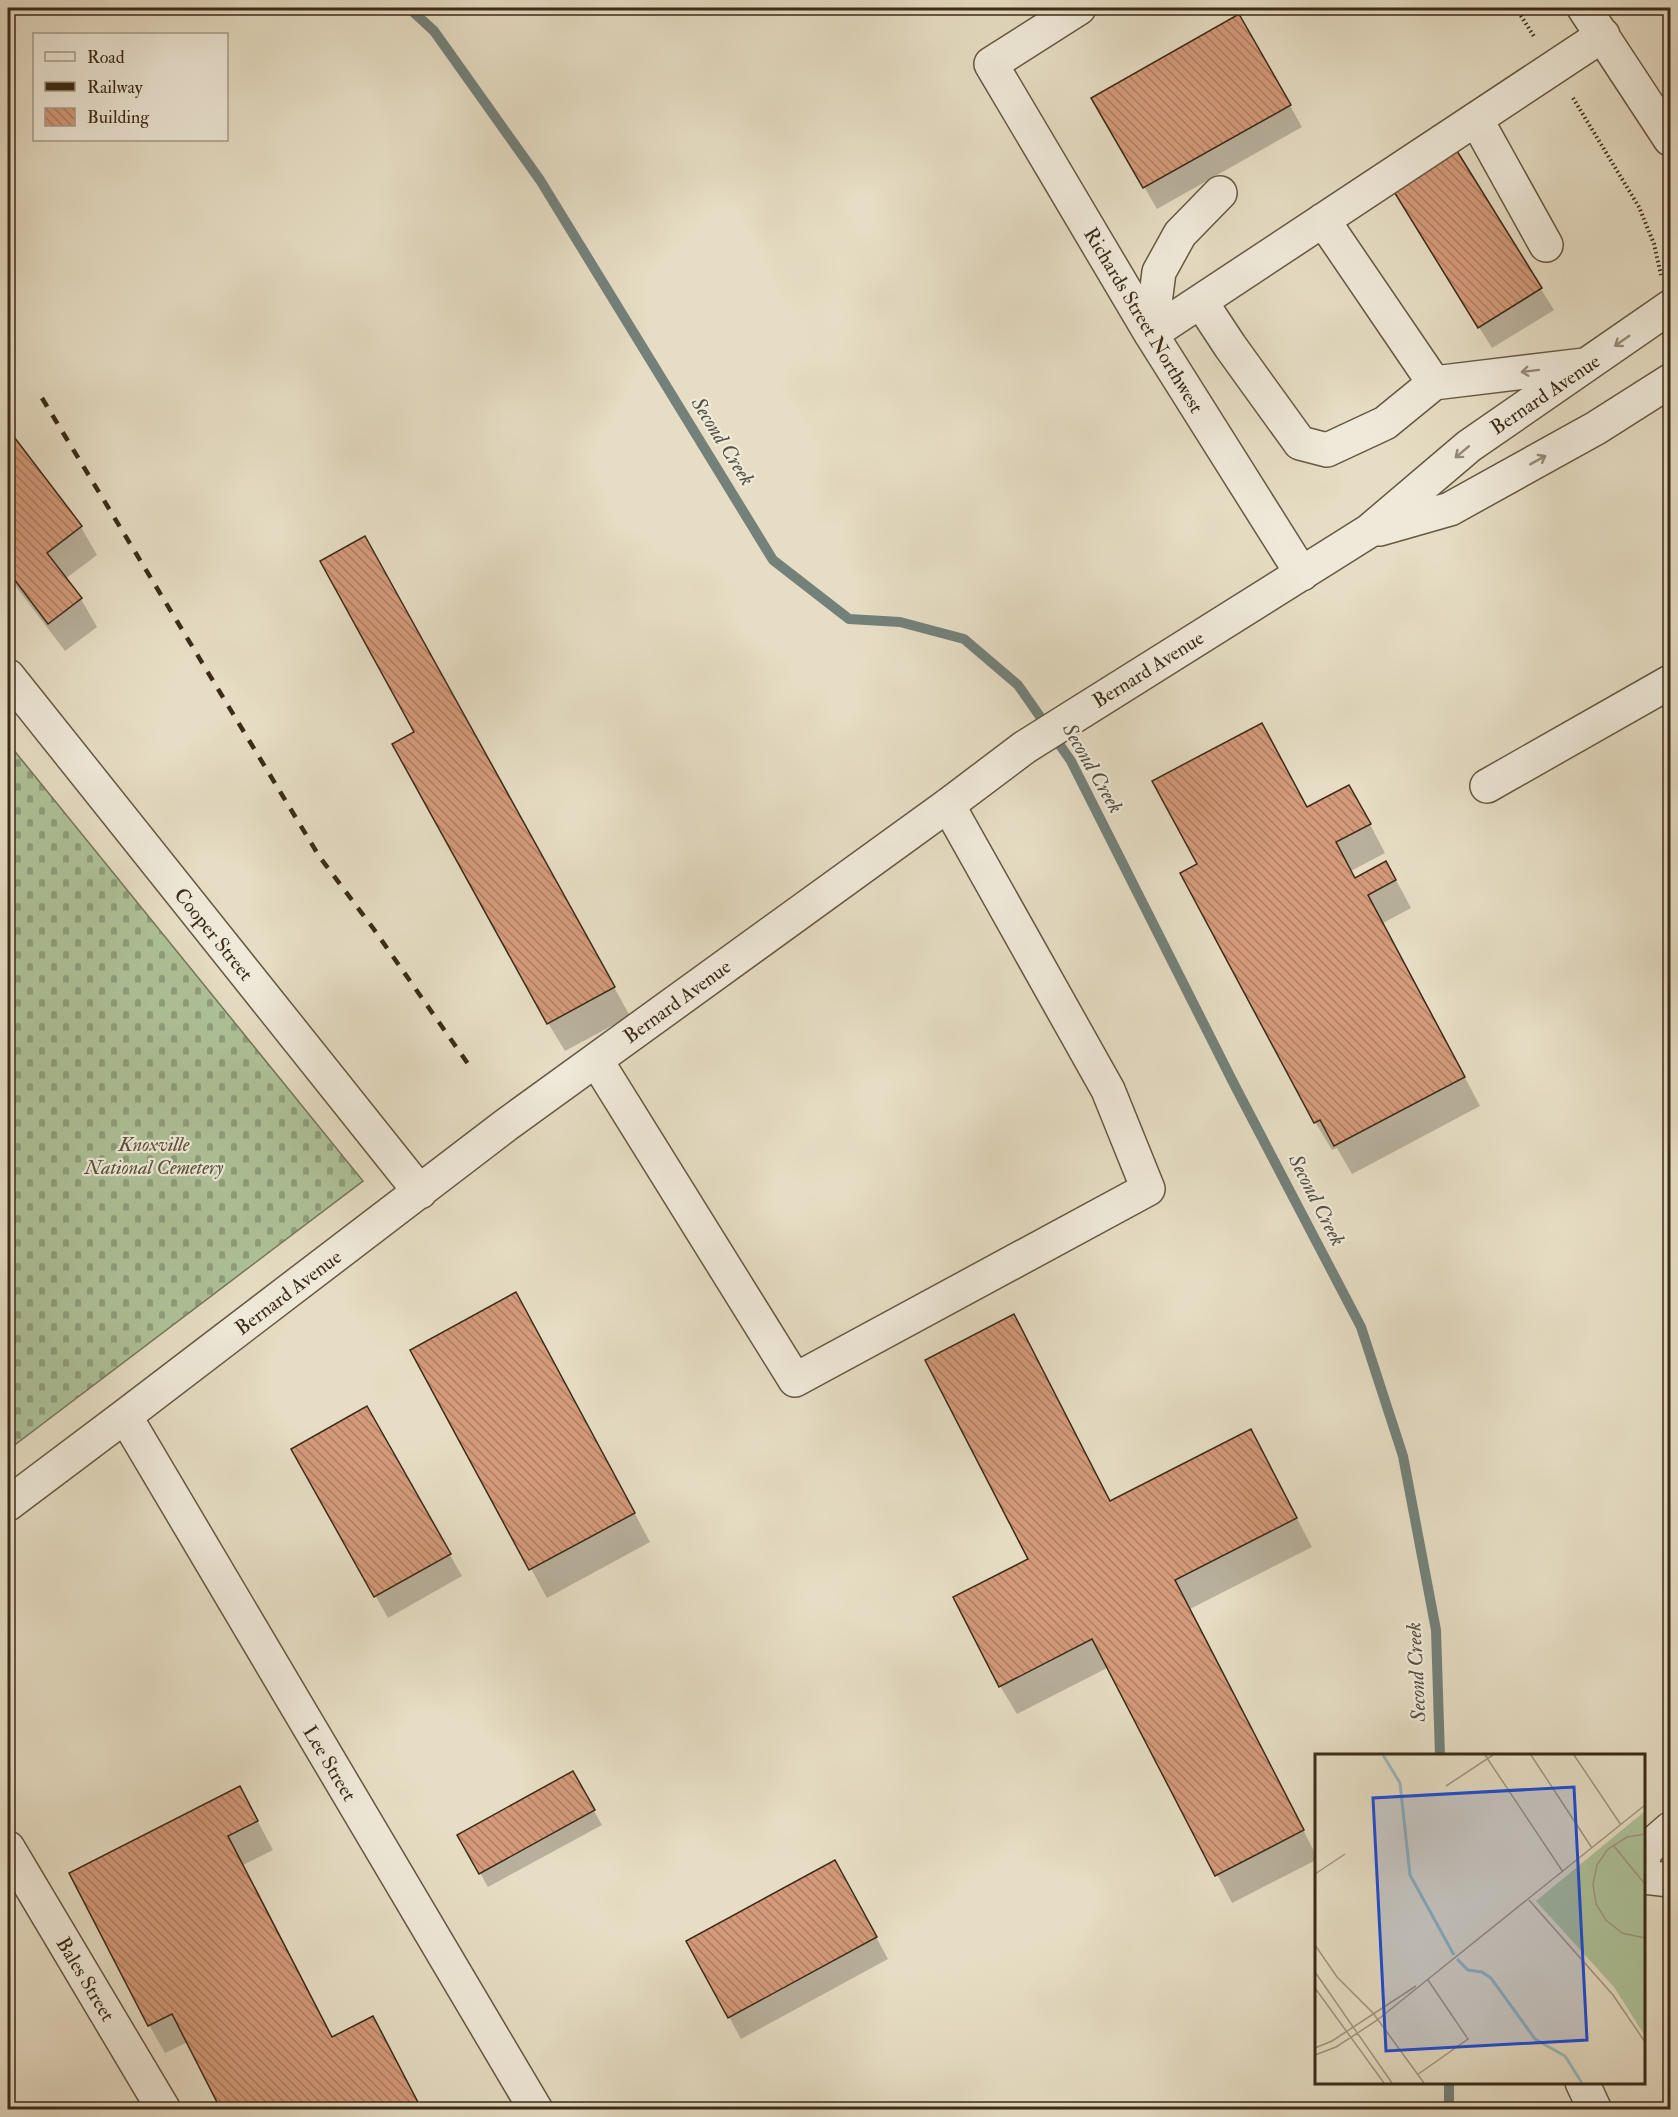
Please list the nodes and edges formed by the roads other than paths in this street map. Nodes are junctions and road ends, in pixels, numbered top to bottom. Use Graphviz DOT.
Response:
graph roads {
  1 [pos="1079,8"];
  2 [pos="1584,8"];
  3 [pos="1603,35"];
  4 [pos="1476,119"];
  5 [pos="1671,139"];
  6 [pos="1220,194"];
  7 [pos="1323,220"];
  8 [pos="1546,245"];
  9 [pos="1667,295"];
  10 [pos="1201,302"];
  11 [pos="1151,334"];
  12 [pos="1588,364"];
  13 [pos="1671,381"];
  14 [pos="1434,383"];
  15 [pos="1369,531"];
  16 [pos="1302,574"];
  17 [pos="8,676"];
  18 [pos="1671,682"];
  19 [pos="1486,786"];
  20 [pos="948,805"];
  21 [pos="596,1060"];
  22 [pos="420,1192"];
  23 [pos="125,1416"];
  24 [pos="8,1504"];
  25 [pos="1671,1829"];
  26 [pos="8,1848"];
  27 [pos="1645,1854"];
  28 [pos="1645,1877"];
  29 [pos="1671,1880"];
  30 [pos="1583,2084"];
  31 [pos="164,2109"];
  32 [pos="536,2109"];
  33 [pos="1595,2109"];
  1 -- 11 [label="street, Richards Street Northwest"];
  2 -- 3 [label="street"];
  3 -- 4 [label="street"];
  3 -- 5 [label="street"];
  4 -- 7 [label="street"];
  4 -- 8 [label="street"];
  6 -- 11 [label="street"];
  7 -- 10 [label="street"];
  7 -- 14 [label="street"];
  9 -- 12 [label="street, Bernard Avenue, one-way"];
  10 -- 11 [label="street"];
  10 -- 14 [label="street"];
  11 -- 16 [label="street, Richards Street Northwest"];
  12 -- 14 [label="street, one-way"];
  12 -- 15 [label="street, Bernard Avenue, one-way"];
  15 -- 13 [label="street, Bernard Avenue, one-way"];
  15 -- 16 [label="street, Bernard Avenue"];
  16 -- 20 [label="street, Bernard Avenue"];
  17 -- 22 [label="street, Cooper Street"];
  18 -- 19 [label="street"];
  20 -- 21 [label="street, Bernard Avenue"];
  20 -- 21 [label="street"];
  21 -- 22 [label="street, Bernard Avenue"];
  22 -- 23 [label="street, Bernard Avenue"];
  23 -- 24 [label="street, Bernard Avenue"];
  23 -- 32 [label="street, Lee Street"];
  25 -- 27 [label="street"];
  26 -- 31 [label="street, Bales Street"];
  28 -- 29 [label="street"];
  30 -- 33 [label="street"];
}
